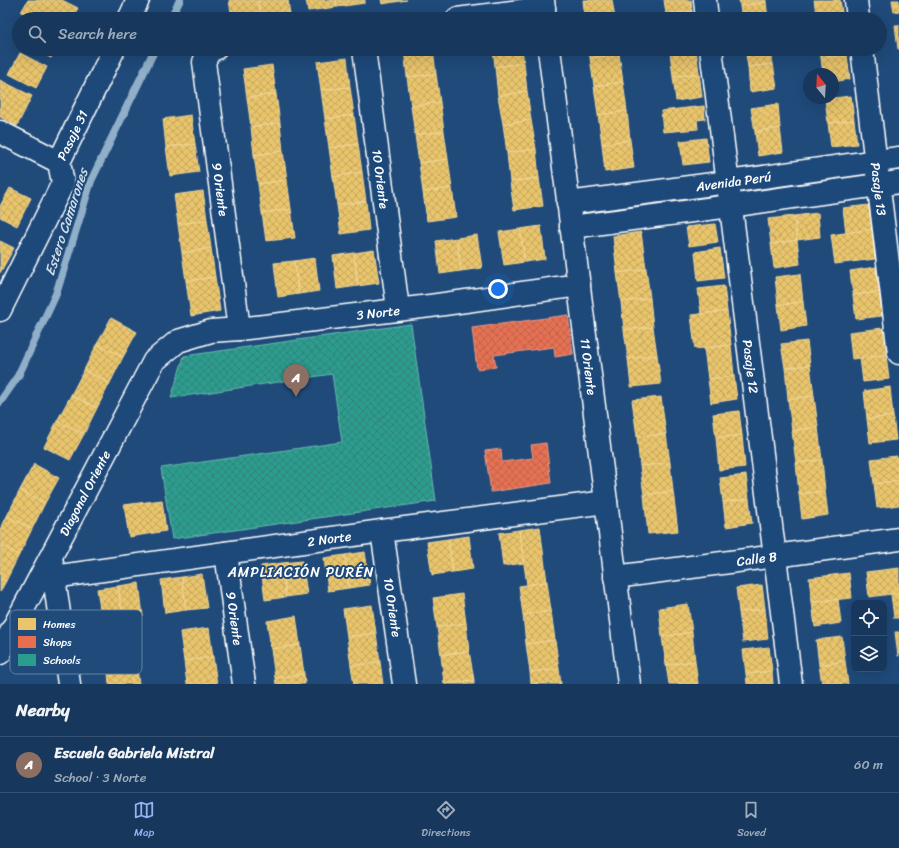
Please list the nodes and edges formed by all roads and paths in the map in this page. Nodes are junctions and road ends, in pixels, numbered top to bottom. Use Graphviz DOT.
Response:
graph roads {
  1 [pos="138,0"];
  2 [pos="705,0"];
  3 [pos="856,0"];
  4 [pos="544,9"];
  5 [pos="132,12"];
  6 [pos="518,12"];
  7 [pos="707,12"];
  8 [pos="857,12"];
  9 [pos="111,56"];
  10 [pos="208,56"];
  11 [pos="365,56"];
  12 [pos="550,56"];
  13 [pos="712,56"];
  14 [pos="863,56"];
  15 [pos="0,132"];
  16 [pos="899,158"];
  17 [pos="875,161"];
  18 [pos="59,162"];
  19 [pos="728,182"];
  20 [pos="889,184"];
  21 [pos="568,202"];
  22 [pos="730,206"];
  23 [pos="571,227"];
  24 [pos="579,285"];
  25 [pos="398,309"];
  26 [pos="0,310"];
  27 [pos="239,329"];
  28 [pos="178,341"];
  29 [pos="899,353"];
  30 [pos="606,502"];
  31 [pos="382,531"];
  32 [pos="899,539"];
  33 [pos="226,553"];
  34 [pos="775,556"];
  35 [pos="52,566"];
  36 [pos="615,577"];
  37 [pos="26,610"];
  38 [pos="58,610"];
  39 [pos="10,636"];
  40 [pos="0,653"];
  41 [pos="68,674"];
  42 [pos="69,684"];
  43 [pos="244,684"];
  44 [pos="404,684"];
  45 [pos="628,684"];
  46 [pos="791,684"];
  1 -- 5 [label="street"];
  2 -- 7 [label="street"];
  3 -- 8 [label="street"];
  4 -- 6 [label="street"];
  9 -- 18 [label="street, Pasaje 31"];
  10 -- 27 [label="street, 9 Oriente"];
  11 -- 25 [label="street, 10 Oriente"];
  12 -- 21 [label="street, 11 Oriente"];
  13 -- 19 [label="street, Pasaje 12"];
  14 -- 17 [label="street, Pasaje 13"];
  15 -- 18 [label="street"];
  16 -- 17 [label="street, Avenida Perú"];
  17 -- 19 [label="street, Avenida Perú"];
  17 -- 20 [label="street, Pasaje 13"];
  18 -- 26 [label="street, Pasaje 31"];
  19 -- 21 [label="street, Avenida Perú"];
  19 -- 22 [label="street, Pasaje 12"];
  20 -- 22 [label="street, Avenida Perú"];
  20 -- 29 [label="street, Pasaje 13"];
  21 -- 23 [label="street, 11 Oriente"];
  22 -- 23 [label="street, Avenida Perú"];
  22 -- 34 [label="street, Pasaje 12"];
  23 -- 24 [label="street, 11 Oriente"];
  24 -- 25 [label="street, 3 Norte"];
  24 -- 30 [label="street, 11 Oriente"];
  25 -- 27 [label="street, 3 Norte"];
  27 -- 28 [label="street, 3 Norte"];
  28 -- 35 [label="street, Diagonal Oriente"];
  30 -- 31 [label="street, 2 Norte"];
  30 -- 36 [label="street, 11 Oriente"];
  31 -- 33 [label="street, 2 Norte"];
  31 -- 44 [label="street, 10 Oriente"];
  32 -- 34 [label="street, Calle B"];
  33 -- 35 [label="street, 2 Norte"];
  33 -- 43 [label="street, 9 Oriente"];
  34 -- 36 [label="street, Calle B"];
  34 -- 46 [label="street, Pasaje 12"];
  35 -- 37 [label="street, Diagonal Oriente"];
  35 -- 38 [label="street"];
  36 -- 45 [label="street, 11 Oriente"];
  39 -- 40 [label="street, Diagonal Oriente"];
  41 -- 42 [label="street"];
}
